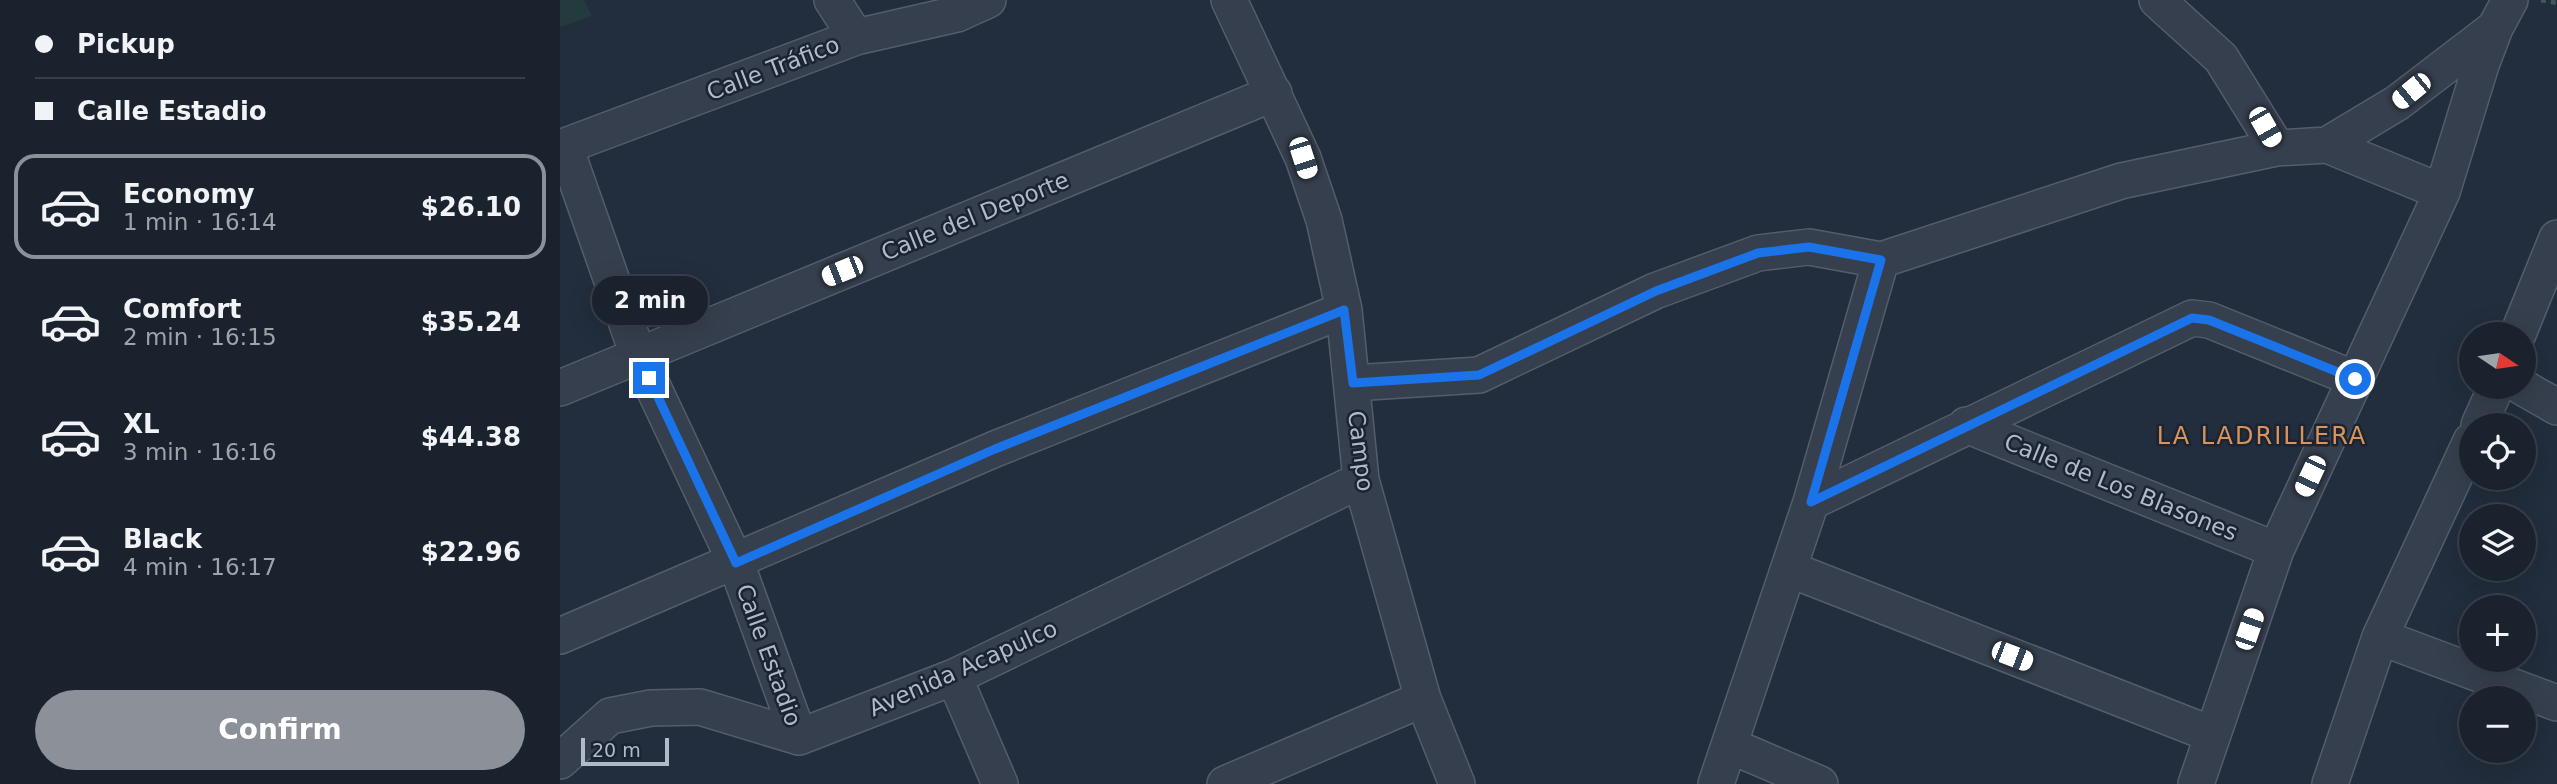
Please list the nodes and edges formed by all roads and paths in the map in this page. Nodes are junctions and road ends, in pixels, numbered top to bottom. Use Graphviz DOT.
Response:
graph roads {
  1 [pos="832,0"];
  2 [pos="988,0"];
  3 [pos="1229,0"];
  4 [pos="2157,0"];
  5 [pos="2540,0"];
  6 [pos="2557,3"];
  7 [pos="2503,14"];
  8 [pos="856,37"];
  9 [pos="1274,93"];
  10 [pos="2326,145"];
  11 [pos="562,147"];
  12 [pos="2277,148"];
  13 [pos="2442,192"];
  14 [pos="2557,238"];
  15 [pos="1881,260"];
  16 [pos="1344,310"];
  17 [pos="2523,322"];
  18 [pos="638,355"];
  19 [pos="2355,379"];
  20 [pos="1353,383"];
  21 [pos="560,388"];
  22 [pos="2536,395"];
  23 [pos="2557,407"];
  24 [pos="1966,425"];
  25 [pos="2459,468"];
  26 [pos="1361,480"];
  27 [pos="1811,502"];
  28 [pos="2277,550"];
  29 [pos="736,563"];
  30 [pos="1789,569"];
  31 [pos="560,636"];
  32 [pos="2380,636"];
  33 [pos="954,677"];
  34 [pos="1423,699"];
  35 [pos="2557,703"];
  36 [pos="2211,734"];
  37 [pos="799,737"];
  38 [pos="1731,746"];
  39 [pos="560,761"];
  40 [pos="1000,784"];
  41 [pos="1225,784"];
  42 [pos="1457,784"];
  43 [pos="1716,784"];
  44 [pos="1820,784"];
  45 [pos="2196,784"];
  46 [pos="2330,784"];
  1 -- 8 [label="street"];
  2 -- 8 [label="street, Calle Tráfico"];
  3 -- 9 [label="street, Campo"];
  4 -- 12 [label="street"];
  5 -- 6 [label="path"];
  7 -- 10 [label="street"];
  7 -- 13 [label="street"];
  8 -- 11 [label="street, Calle Tráfico"];
  9 -- 16 [label="street, Campo"];
  9 -- 18 [label="street, Calle del Deporte"];
  10 -- 12 [label="street"];
  10 -- 13 [label="street"];
  11 -- 18 [label="street, Calle Estadio"];
  12 -- 15 [label="street"];
  13 -- 19 [label="street"];
  14 -- 17 [label="street"];
  15 -- 20 [label="street"];
  15 -- 27 [label="street"];
  16 -- 20 [label="street, Campo"];
  16 -- 29 [label="street"];
  18 -- 21 [label="street, Calle del Deporte"];
  18 -- 29 [label="street, Calle Estadio"];
  19 -- 24 [label="street"];
  19 -- 28 [label="street"];
  20 -- 26 [label="street, Campo"];
  22 -- 23 [label="street"];
  24 -- 27 [label="street"];
  24 -- 28 [label="street, Calle de Los Blasones"];
  25 -- 32 [label="street"];
  26 -- 33 [label="street, Avenida Acapulco"];
  26 -- 34 [label="street, Campo"];
  27 -- 30 [label="street"];
  28 -- 36 [label="street"];
  29 -- 31 [label="street"];
  29 -- 37 [label="street, Calle Estadio"];
  30 -- 36 [label="street"];
  30 -- 38 [label="street"];
  32 -- 35 [label="street"];
  32 -- 46 [label="street"];
  33 -- 37 [label="street, Avenida Acapulco"];
  33 -- 40 [label="street"];
  34 -- 41 [label="street"];
  34 -- 42 [label="street, Campo"];
  36 -- 45 [label="street"];
  37 -- 39 [label="street"];
  38 -- 43 [label="street"];
  38 -- 44 [label="street"];
}
